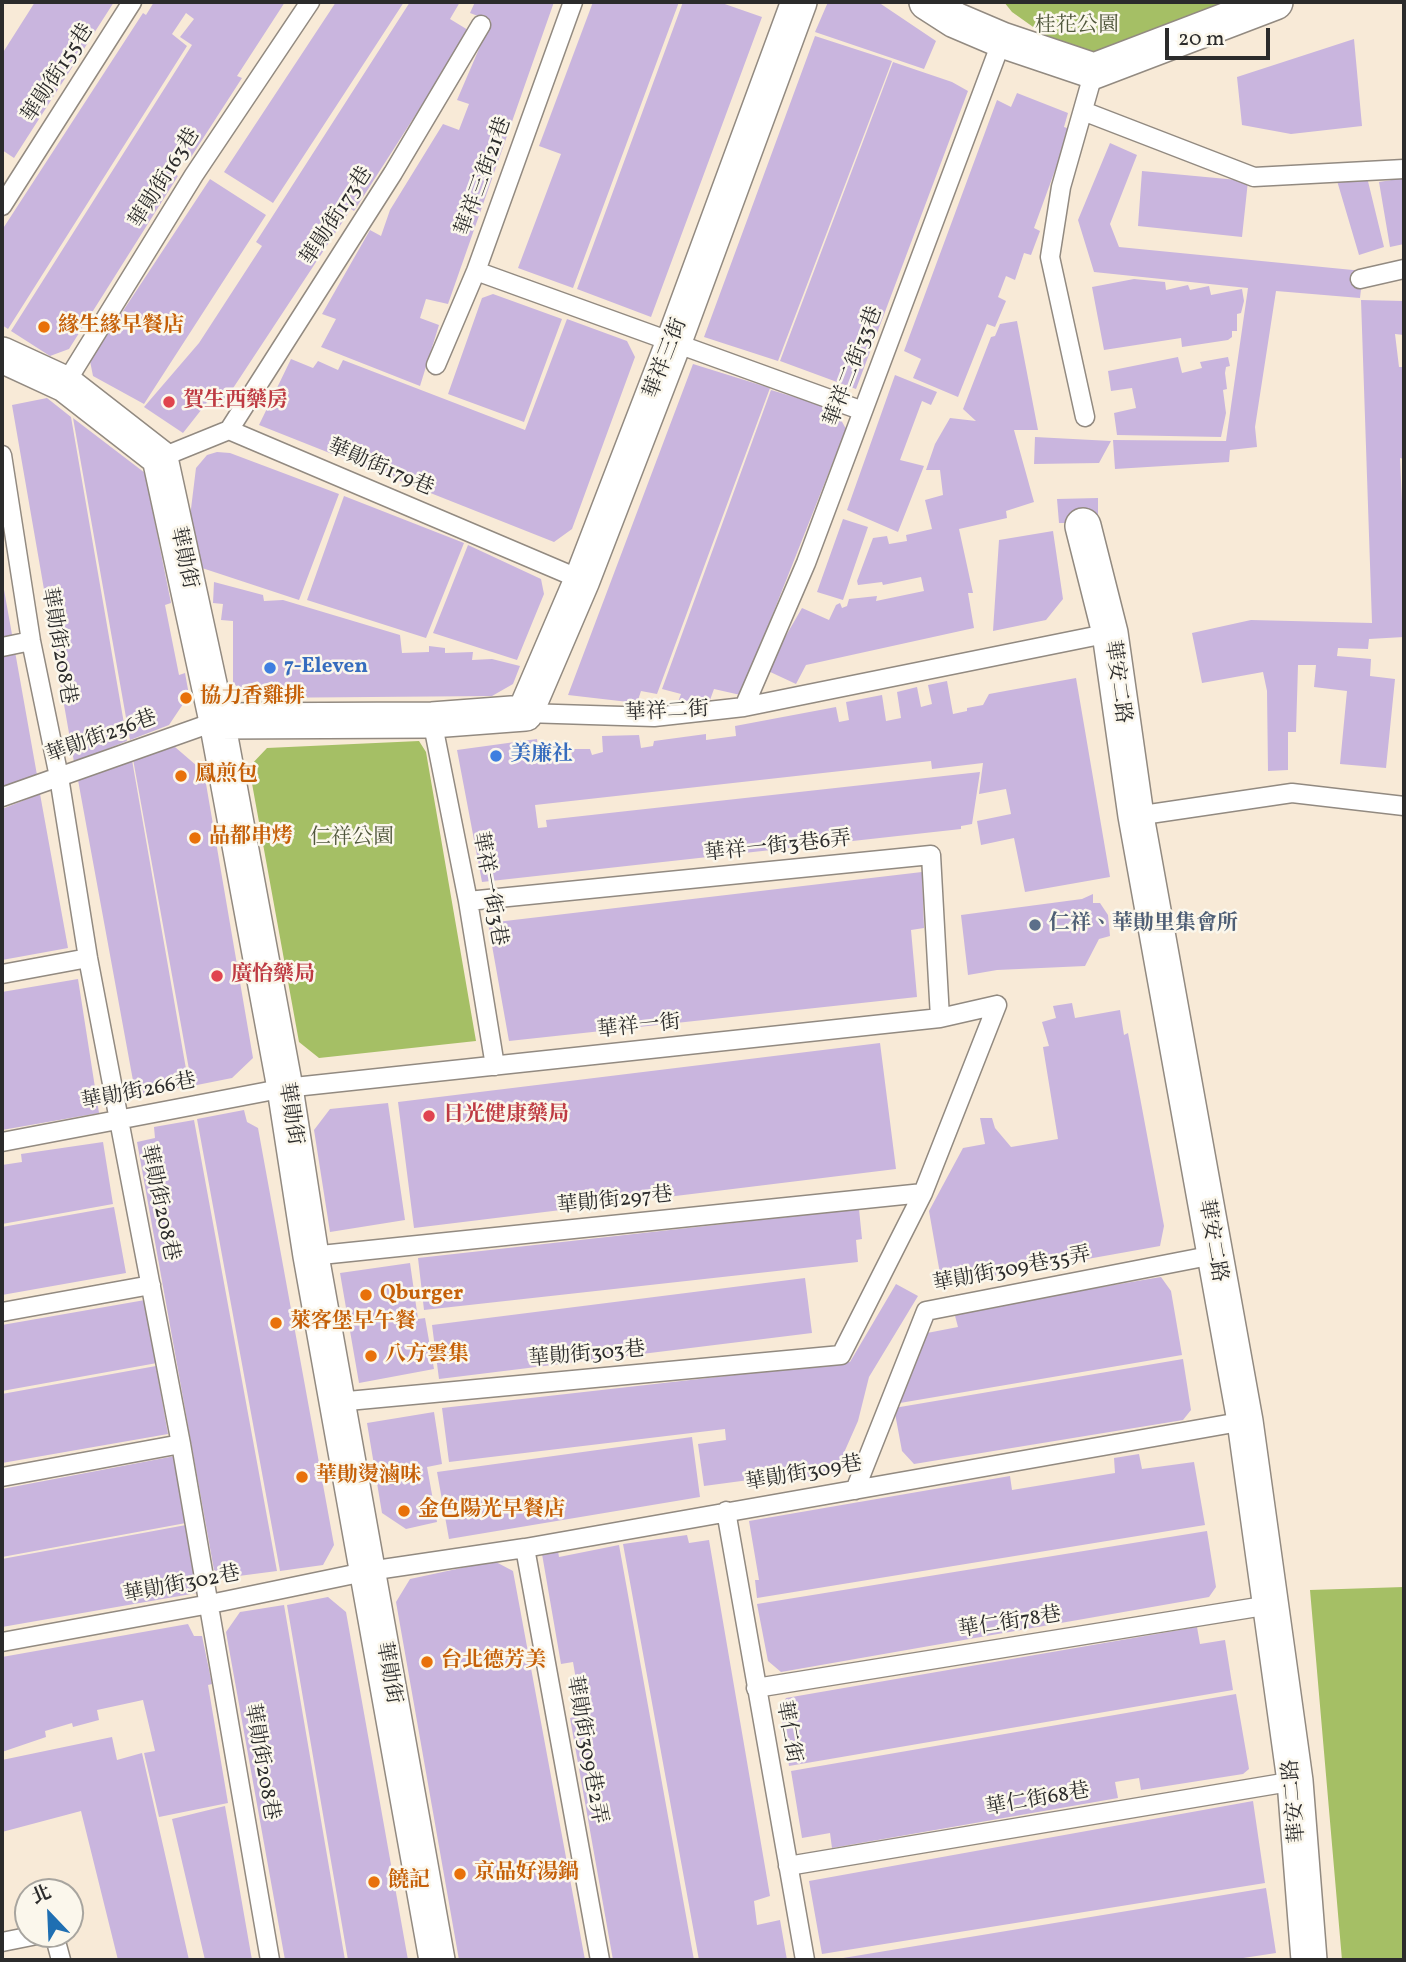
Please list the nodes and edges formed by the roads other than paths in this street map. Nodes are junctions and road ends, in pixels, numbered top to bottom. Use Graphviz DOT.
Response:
graph roads {
  1 [pos="132,2"];
  2 [pos="310,2"];
  3 [pos="573,2"];
  4 [pos="799,2"];
  5 [pos="1275,2"];
  6 [pos="950,8"];
  7 [pos="481,25"];
  8 [pos="1002,40"];
  9 [pos="1094,71"];
  10 [pos="1083,111"];
  11 [pos="1404,169"];
  12 [pos="2,206"];
  13 [pos="1404,269"];
  14 [pos="476,271"];
  15 [pos="1360,279"];
  16 [pos="673,344"];
  17 [pos="2,355"];
  18 [pos="436,365"];
  19 [pos="65,383"];
  20 [pos="863,411"];
  21 [pos="1085,418"];
  22 [pos="229,430"];
  23 [pos="2,456"];
  24 [pos="160,458"];
  25 [pos="4,480"];
  26 [pos="1083,526"];
  27 [pos="582,580"];
  28 [pos="1110,634"];
  29 [pos="31,641"];
  30 [pos="2,646"];
  31 [pos="744,707"];
  32 [pos="525,713"];
  33 [pos="432,720"];
  34 [pos="217,721"];
  35 [pos="59,777"];
  36 [pos="2,797"];
  37 [pos="1404,806"];
  38 [pos="1136,816"];
  39 [pos="468,901"];
  40 [pos="88,958"];
  41 [pos="2,974"];
  42 [pos="940,1018"];
  43 [pos="495,1066"];
  44 [pos="285,1088"];
  45 [pos="118,1121"];
  46 [pos="2,1142"];
  47 [pos="923,1193"];
  48 [pos="1214,1255"];
  49 [pos="312,1256"];
  50 [pos="151,1285"];
  51 [pos="2,1311"];
  52 [pos="337,1402"];
  53 [pos="1245,1421"];
  54 [pos="181,1444"];
  55 [pos="2,1477"];
  56 [pos="855,1490"];
  57 [pos="726,1511"];
  58 [pos="525,1548"];
  59 [pos="369,1571"];
  60 [pos="210,1604"];
  61 [pos="1270,1605"];
  62 [pos="2,1642"];
  63 [pos="757,1688"];
  64 [pos="1295,1781"];
  65 [pos="788,1866"];
  66 [pos="270,1960"];
  67 [pos="437,1960"];
  68 [pos="600,1960"];
  69 [pos="805,1960"];
  70 [pos="1309,1960"];
  1 -- 12 [label="lane, 華勛街155巷"];
  2 -- 19 [label="lane, 華勛街163巷"];
  3 -- 14 [label="lane, 華祥三街21巷"];
  4 -- 16 [label="street, 華祥三街"];
  5 -- 9 [label="street"];
  6 -- 8 [label="street"];
  7 -- 22 [label="lane, 華勛街173巷"];
  8 -- 9 [label="street"];
  8 -- 20 [label="lane, 華祥二街33巷"];
  9 -- 10 [label="lane"];
  10 -- 11 [label="lane"];
  10 -- 21 [label="lane"];
  13 -- 15 [label="lane"];
  14 -- 16 [label="lane"];
  14 -- 18 [label="lane, 華祥三街21巷"];
  16 -- 20 [label="lane"];
  16 -- 27 [label="street, 華祥三街"];
  17 -- 19 [label="street"];
  19 -- 24 [label="street"];
  20 -- 31 [label="lane, 華祥二街33巷"];
  22 -- 24 [label="lane"];
  22 -- 27 [label="lane, 華勛街179巷"];
  23 -- 25 [label="lane, 華勛街208巷"];
  24 -- 34 [label="street, 華勛街"];
  25 -- 29 [label="lane, 華勛街208巷"];
  26 -- 28 [label="street, 華安二路"];
  27 -- 32 [label="street, 華祥三街"];
  28 -- 31 [label="lane, 華祥二街"];
  28 -- 38 [label="street, 華安二路"];
  29 -- 30 [label="lane"];
  29 -- 35 [label="lane, 華勛街208巷"];
  31 -- 32 [label="lane, 華祥二街"];
  32 -- 33 [label="street, 華祥二街"];
  33 -- 34 [label="street, 華祥二街"];
  33 -- 39 [label="lane, 華祥一街3巷"];
  34 -- 35 [label="lane, 華勛街236巷"];
  34 -- 44 [label="street, 華勛街"];
  35 -- 36 [label="lane, 華勛街236巷"];
  35 -- 40 [label="lane, 華勛街208巷"];
  37 -- 38 [label="lane"];
  38 -- 48 [label="street, 華安二路"];
  39 -- 42 [label="lane, 華祥一街3巷6弄"];
  39 -- 43 [label="lane, 華祥一街3巷"];
  40 -- 41 [label="lane"];
  40 -- 45 [label="lane, 華勛街208巷"];
  42 -- 43 [label="lane, 華祥一街"];
  42 -- 47 [label="lane, 華祥一街"];
  43 -- 44 [label="lane, 華祥一街"];
  44 -- 45 [label="lane, 華勛街266巷"];
  44 -- 49 [label="street, 華勛街"];
  45 -- 46 [label="lane, 華勛街266巷"];
  45 -- 50 [label="lane, 華勛街208巷"];
  47 -- 49 [label="lane, 華勛街297巷"];
  47 -- 52 [label="lane, 華勛街303巷"];
  48 -- 53 [label="street, 華安二路"];
  48 -- 56 [label="lane, 華勛街309巷35弄"];
  49 -- 52 [label="street, 華勛街"];
  50 -- 51 [label="lane"];
  50 -- 54 [label="lane, 華勛街208巷"];
  52 -- 59 [label="street, 華勛街"];
  53 -- 56 [label="lane, 華勛街309巷"];
  53 -- 61 [label="street, 華安二路"];
  54 -- 55 [label="lane"];
  54 -- 60 [label="lane, 華勛街208巷"];
  56 -- 57 [label="lane, 華勛街309巷"];
  57 -- 58 [label="lane, 華勛街309巷"];
  57 -- 63 [label="lane, 華仁街"];
  58 -- 59 [label="lane, 華勛街309巷"];
  58 -- 68 [label="lane, 華勛街309巷2弄"];
  59 -- 60 [label="lane, 華勛街302巷"];
  59 -- 67 [label="street, 華勛街"];
  60 -- 62 [label="lane, 華勛街302巷"];
  60 -- 66 [label="lane, 華勛街208巷"];
  61 -- 63 [label="lane, 華仁街78巷"];
  61 -- 64 [label="street, 華安二路"];
  63 -- 65 [label="lane, 華仁街"];
  64 -- 65 [label="lane, 華仁街68巷"];
  64 -- 70 [label="street, 華安二路"];
  65 -- 69 [label="lane, 華仁街"];
}
